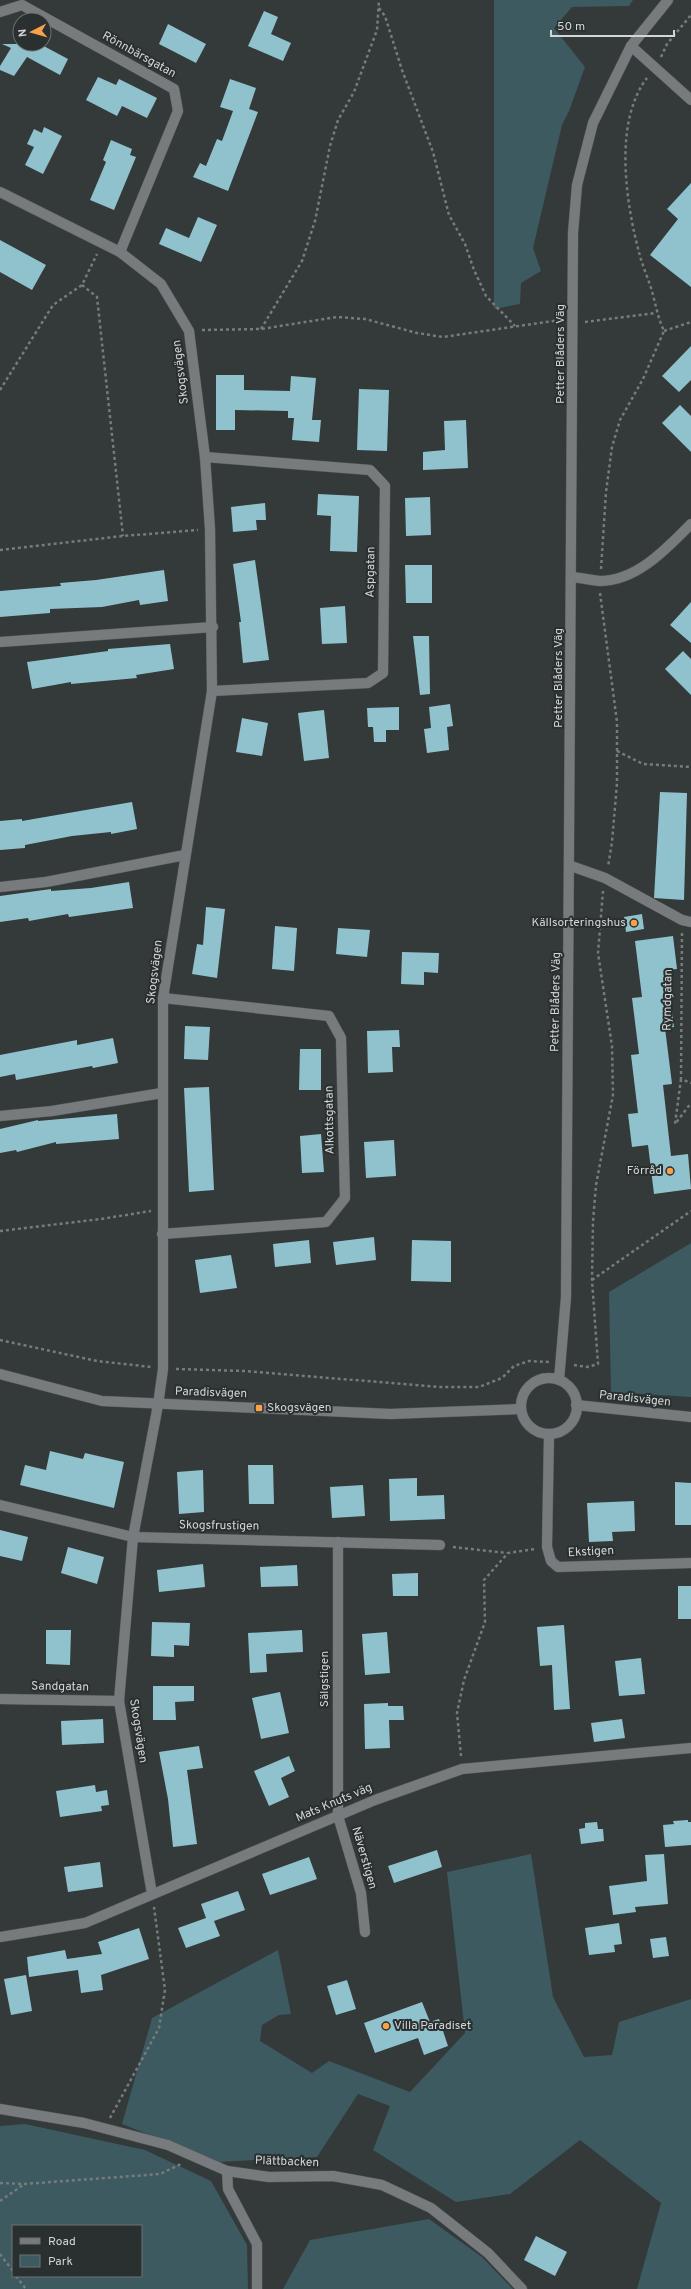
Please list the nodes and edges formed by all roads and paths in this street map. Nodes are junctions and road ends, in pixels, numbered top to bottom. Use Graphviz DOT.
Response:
graph roads {
  1 [pos="379,0"];
  2 [pos="668,0"];
  3 [pos="379,7"];
  4 [pos="0,12"];
  5 [pos="691,16"];
  6 [pos="631,46"];
  7 [pos="656,66"];
  8 [pos="691,100"];
  9 [pos="0,192"];
  10 [pos="103,243"];
  11 [pos="120,252"];
  12 [pos="82,285"];
  13 [pos="656,313"];
  14 [pos="574,321"];
  15 [pos="691,322"];
  16 [pos="516,327"];
  17 [pos="261,329"];
  18 [pos="189,331"];
  19 [pos="664,331"];
  20 [pos="0,390"];
  21 [pos="205,457"];
  22 [pos="691,524"];
  23 [pos="210,529"];
  24 [pos="123,536"];
  25 [pos="0,550"];
  26 [pos="572,577"];
  27 [pos="600,581"];
  28 [pos="212,626"];
  29 [pos="0,642"];
  30 [pos="212,691"];
  31 [pos="617,751"];
  32 [pos="691,767"];
  33 [pos="185,855"];
  34 [pos="570,866"];
  35 [pos="605,878"];
  36 [pos="0,887"];
  37 [pos="687,921"];
  38 [pos="163,998"];
  39 [pos="681,1080"];
  40 [pos="691,1083"];
  41 [pos="162,1093"];
  42 [pos="691,1103"];
  43 [pos="0,1116"];
  44 [pos="162,1209"];
  45 [pos="691,1211"];
  46 [pos="0,1231"];
  47 [pos="162,1234"];
  48 [pos="592,1280"];
  49 [pos="0,1340"];
  50 [pos="560,1362"];
  51 [pos="163,1369"];
  52 [pos="0,1374"];
  53 [pos="559,1380"];
  54 [pos="158,1404"];
  55 [pos="576,1406"];
  56 [pos="521,1409"];
  57 [pos="691,1417"];
  58 [pos="549,1434"];
  59 [pos="0,1505"];
  60 [pos="133,1537"];
  61 [pos="338,1542"];
  62 [pos="440,1545"];
  63 [pos="547,1547"];
  64 [pos="508,1553"];
  65 [pos="691,1563"];
  66 [pos="0,1699"];
  67 [pos="119,1701"];
  68 [pos="691,1748"];
  69 [pos="462,1769"];
  70 [pos="338,1816"];
  71 [pos="152,1894"];
  72 [pos="365,1932"];
  73 [pos="0,1937"];
  74 [pos="0,2109"];
  75 [pos="104,2129"];
  76 [pos="196,2157"];
  77 [pos="227,2171"];
  78 [pos="0,2183"];
  79 [pos="24,2184"];
  80 [pos="0,2201"];
  81 [pos="0,2254"];
  82 [pos="12,2270"];
  83 [pos="17,2277"];
  84 [pos="26,2289"];
  85 [pos="257,2289"];
  86 [pos="522,2289"];
  1 -- 3 [label="path"];
  2 -- 6 [label="street, Petter Blåders Väg"];
  3 -- 16 [label="path"];
  3 -- 17 [label="path"];
  4 -- 11 [label="street, Rönnbärsgatan"];
  5 -- 7 [label="path"];
  6 -- 7 [label="street"];
  6 -- 14 [label="street, Petter Blåders Väg"];
  7 -- 8 [label="street"];
  7 -- 13 [label="path"];
  9 -- 10 [label="street, Skogsvägen"];
  10 -- 11 [label="street, Skogsvägen"];
  10 -- 12 [label="path"];
  11 -- 18 [label="street, Skogsvägen"];
  12 -- 20 [label="path"];
  12 -- 24 [label="path"];
  13 -- 14 [label="path"];
  13 -- 19 [label="path"];
  14 -- 16 [label="path"];
  14 -- 26 [label="street, Petter Blåders Väg"];
  15 -- 19 [label="path"];
  16 -- 17 [label="path"];
  17 -- 18 [label="path"];
  18 -- 21 [label="street, Skogsvägen"];
  19 -- 27 [label="path"];
  21 -- 23 [label="street, Skogsvägen"];
  21 -- 30 [label="street, Aspgatan"];
  22 -- 27 [label="street"];
  23 -- 24 [label="path"];
  23 -- 28 [label="street, Skogsvägen"];
  24 -- 25 [label="path"];
  26 -- 27 [label="street"];
  26 -- 34 [label="street, Petter Blåders Väg"];
  27 -- 31 [label="path"];
  28 -- 29 [label="street"];
  28 -- 30 [label="street, Skogsvägen"];
  30 -- 33 [label="street, Skogsvägen"];
  31 -- 32 [label="path"];
  31 -- 35 [label="path"];
  33 -- 36 [label="street"];
  33 -- 38 [label="street, Skogsvägen"];
  34 -- 35 [label="street"];
  34 -- 50 [label="street, Petter Blåders Väg"];
  35 -- 37 [label="street"];
  35 -- 48 [label="path"];
  37 -- 39 [label="path, Rymdgatan"];
  38 -- 41 [label="street, Skogsvägen"];
  38 -- 47 [label="street, Alkottsgatan"];
  39 -- 40 [label="path"];
  39 -- 42 [label="path, Rymdgatan"];
  41 -- 43 [label="street"];
  41 -- 44 [label="street, Skogsvägen"];
  44 -- 46 [label="path"];
  44 -- 47 [label="street, Skogsvägen"];
  45 -- 48 [label="path"];
  47 -- 51 [label="street, Skogsvägen"];
  48 -- 50 [label="path"];
  49 -- 51 [label="path"];
  50 -- 51 [label="path"];
  50 -- 53 [label="street, Petter Blåders Väg"];
  51 -- 54 [label="street, Skogsvägen"];
  52 -- 54 [label="street, Paradisvägen"];
  53 -- 55 [label="street"];
  53 -- 56 [label="street"];
  54 -- 56 [label="street, Paradisvägen"];
  54 -- 60 [label="street, Skogsvägen"];
  55 -- 57 [label="street, Paradisvägen"];
  55 -- 58 [label="street"];
  56 -- 58 [label="street"];
  58 -- 63 [label="street, Ekstigen"];
  59 -- 60 [label="street, Skogsfrustigen"];
  60 -- 61 [label="street, Skogsfrustigen"];
  60 -- 67 [label="street, Skogsvägen"];
  61 -- 62 [label="street, Skogsfrustigen"];
  61 -- 70 [label="street, Sälgstigen"];
  62 -- 64 [label="path"];
  63 -- 64 [label="path"];
  63 -- 65 [label="street, Ekstigen"];
  64 -- 69 [label="path"];
  66 -- 67 [label="street, Sandgatan"];
  67 -- 71 [label="street, Skogsvägen"];
  68 -- 69 [label="street, Mats Knuts väg"];
  69 -- 70 [label="street, Mats Knuts väg"];
  70 -- 71 [label="street, Mats Knuts väg"];
  70 -- 72 [label="street, Näverstigen"];
  71 -- 73 [label="street, Mats Knuts väg"];
  71 -- 75 [label="path"];
  74 -- 75 [label="street, Plättbacken"];
  75 -- 76 [label="street, Plättbacken"];
  76 -- 77 [label="street, Plättbacken"];
  76 -- 79 [label="path"];
  77 -- 85 [label="street"];
  77 -- 86 [label="street, Plättbacken"];
  78 -- 79 [label="path"];
  79 -- 80 [label="path"];
  81 -- 82 [label="path"];
  83 -- 84 [label="path"];
}
